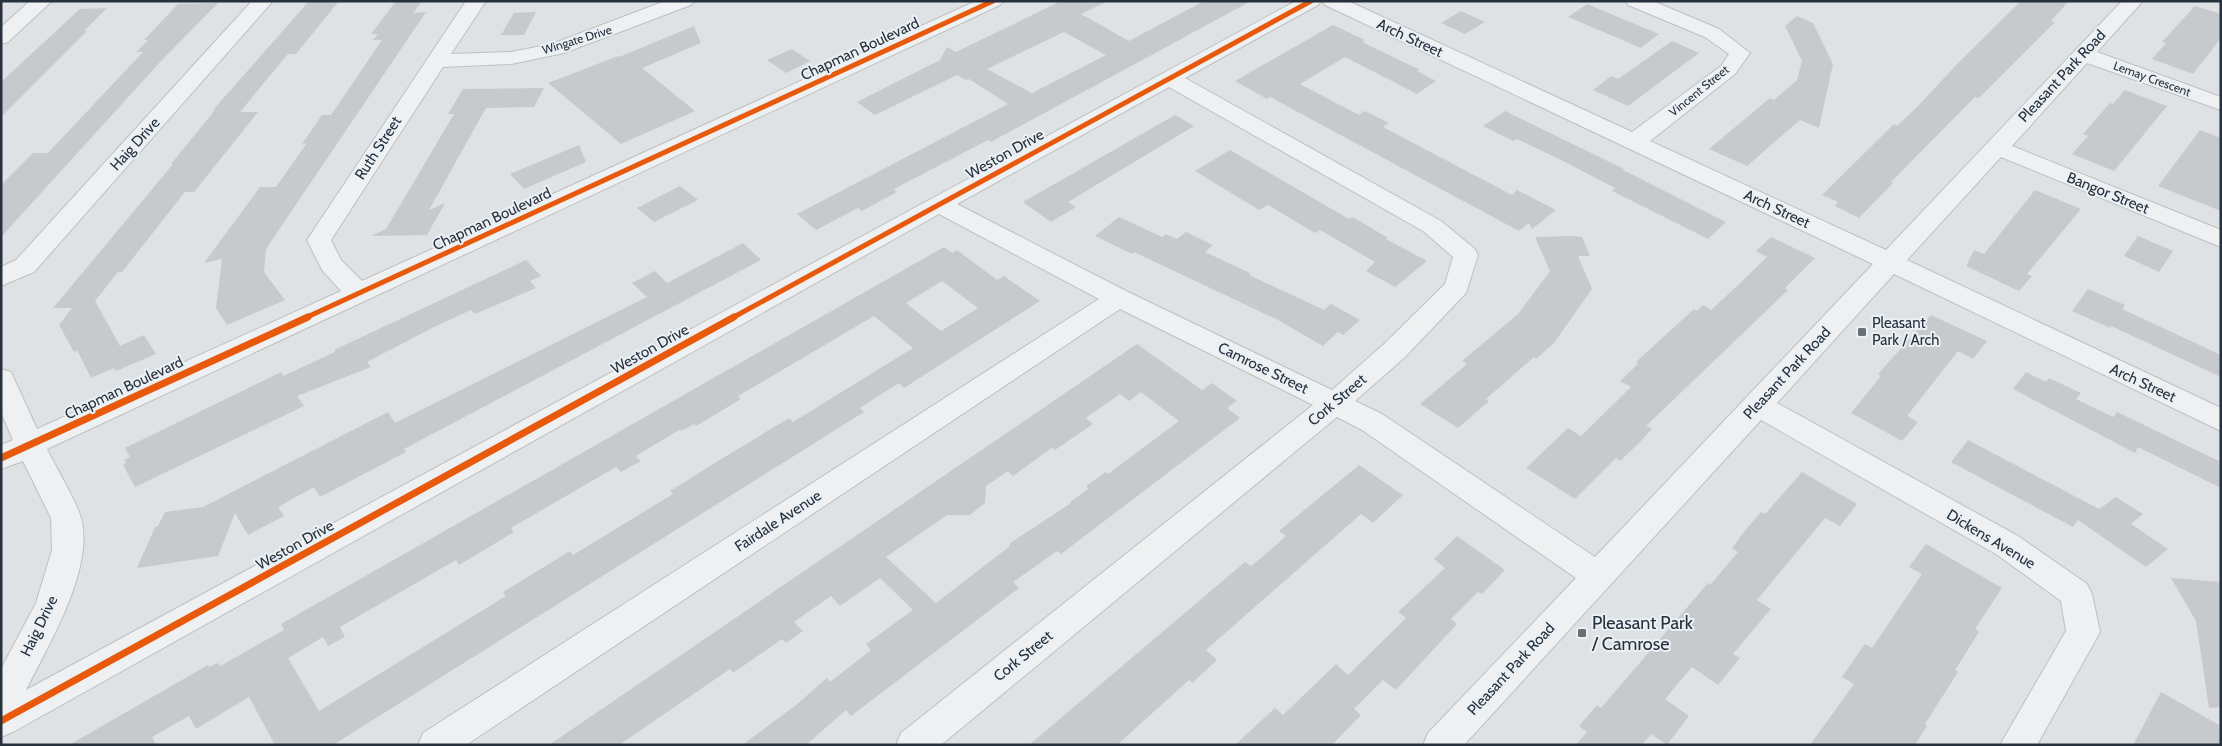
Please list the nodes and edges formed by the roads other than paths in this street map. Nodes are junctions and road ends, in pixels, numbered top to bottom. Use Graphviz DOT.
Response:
graph roads {
  1 [pos="42,1"];
  2 [pos="263,1"];
  3 [pos="476,1"];
  4 [pos="684,1"];
  5 [pos="993,1"];
  6 [pos="1311,1"];
  7 [pos="1332,1"];
  8 [pos="1635,1"];
  9 [pos="2133,1"];
  10 [pos="1,38"];
  11 [pos="2083,54"];
  12 [pos="435,61"];
  13 [pos="1169,78"];
  14 [pos="2221,104"];
  15 [pos="1634,142"];
  16 [pos="1995,147"];
  17 [pos="939,204"];
  18 [pos="2221,239"];
  19 [pos="1891,262"];
  20 [pos="1,278"];
  21 [pos="359,294"];
  22 [pos="1119,298"];
  23 [pos="1,379"];
  24 [pos="1335,402"];
  25 [pos="1757,405"];
  26 [pos="2221,420"];
  27 [pos="30,445"];
  28 [pos="1,458"];
  29 [pos="1597,575"];
  30 [pos="1,703"];
  31 [pos="1,721"];
  32 [pos="436,745"];
  33 [pos="914,745"];
  34 [pos="1441,745"];
  35 [pos="2018,745"];
  1 -- 10 [label="street"];
  2 -- 20 [label="street, Haig Drive"];
  3 -- 12 [label="street, Ruth Street"];
  4 -- 12 [label="street, Wingate Drive"];
  5 -- 21 [label="street, Chapman Boulevard"];
  6 -- 13 [label="street, Weston Drive"];
  7 -- 15 [label="street, Arch Street"];
  8 -- 15 [label="street, Vincent Street"];
  9 -- 11 [label="street, Pleasant Park Road"];
  11 -- 14 [label="street, Lemay Crescent"];
  11 -- 16 [label="street, Pleasant Park Road"];
  12 -- 21 [label="street, Ruth Street"];
  13 -- 17 [label="street, Weston Drive"];
  13 -- 24 [label="street, Cork Street"];
  15 -- 19 [label="street, Arch Street"];
  16 -- 18 [label="street, Bangor Street"];
  16 -- 19 [label="street, Pleasant Park Road"];
  17 -- 22 [label="street, Camrose Street"];
  17 -- 31 [label="street, Weston Drive"];
  19 -- 25 [label="street, Pleasant Park Road"];
  19 -- 26 [label="street, Arch Street"];
  21 -- 27 [label="street, Chapman Boulevard"];
  22 -- 24 [label="street, Camrose Street"];
  22 -- 32 [label="street, Fairdale Avenue"];
  23 -- 27 [label="street, Haig Drive"];
  24 -- 29 [label="street, Camrose Street"];
  24 -- 33 [label="street, Cork Street"];
  25 -- 29 [label="street, Pleasant Park Road"];
  25 -- 35 [label="street, Dickens Avenue"];
  27 -- 28 [label="street, Chapman Boulevard"];
  27 -- 30 [label="street, Haig Drive"];
  29 -- 34 [label="street, Pleasant Park Road"];
}
